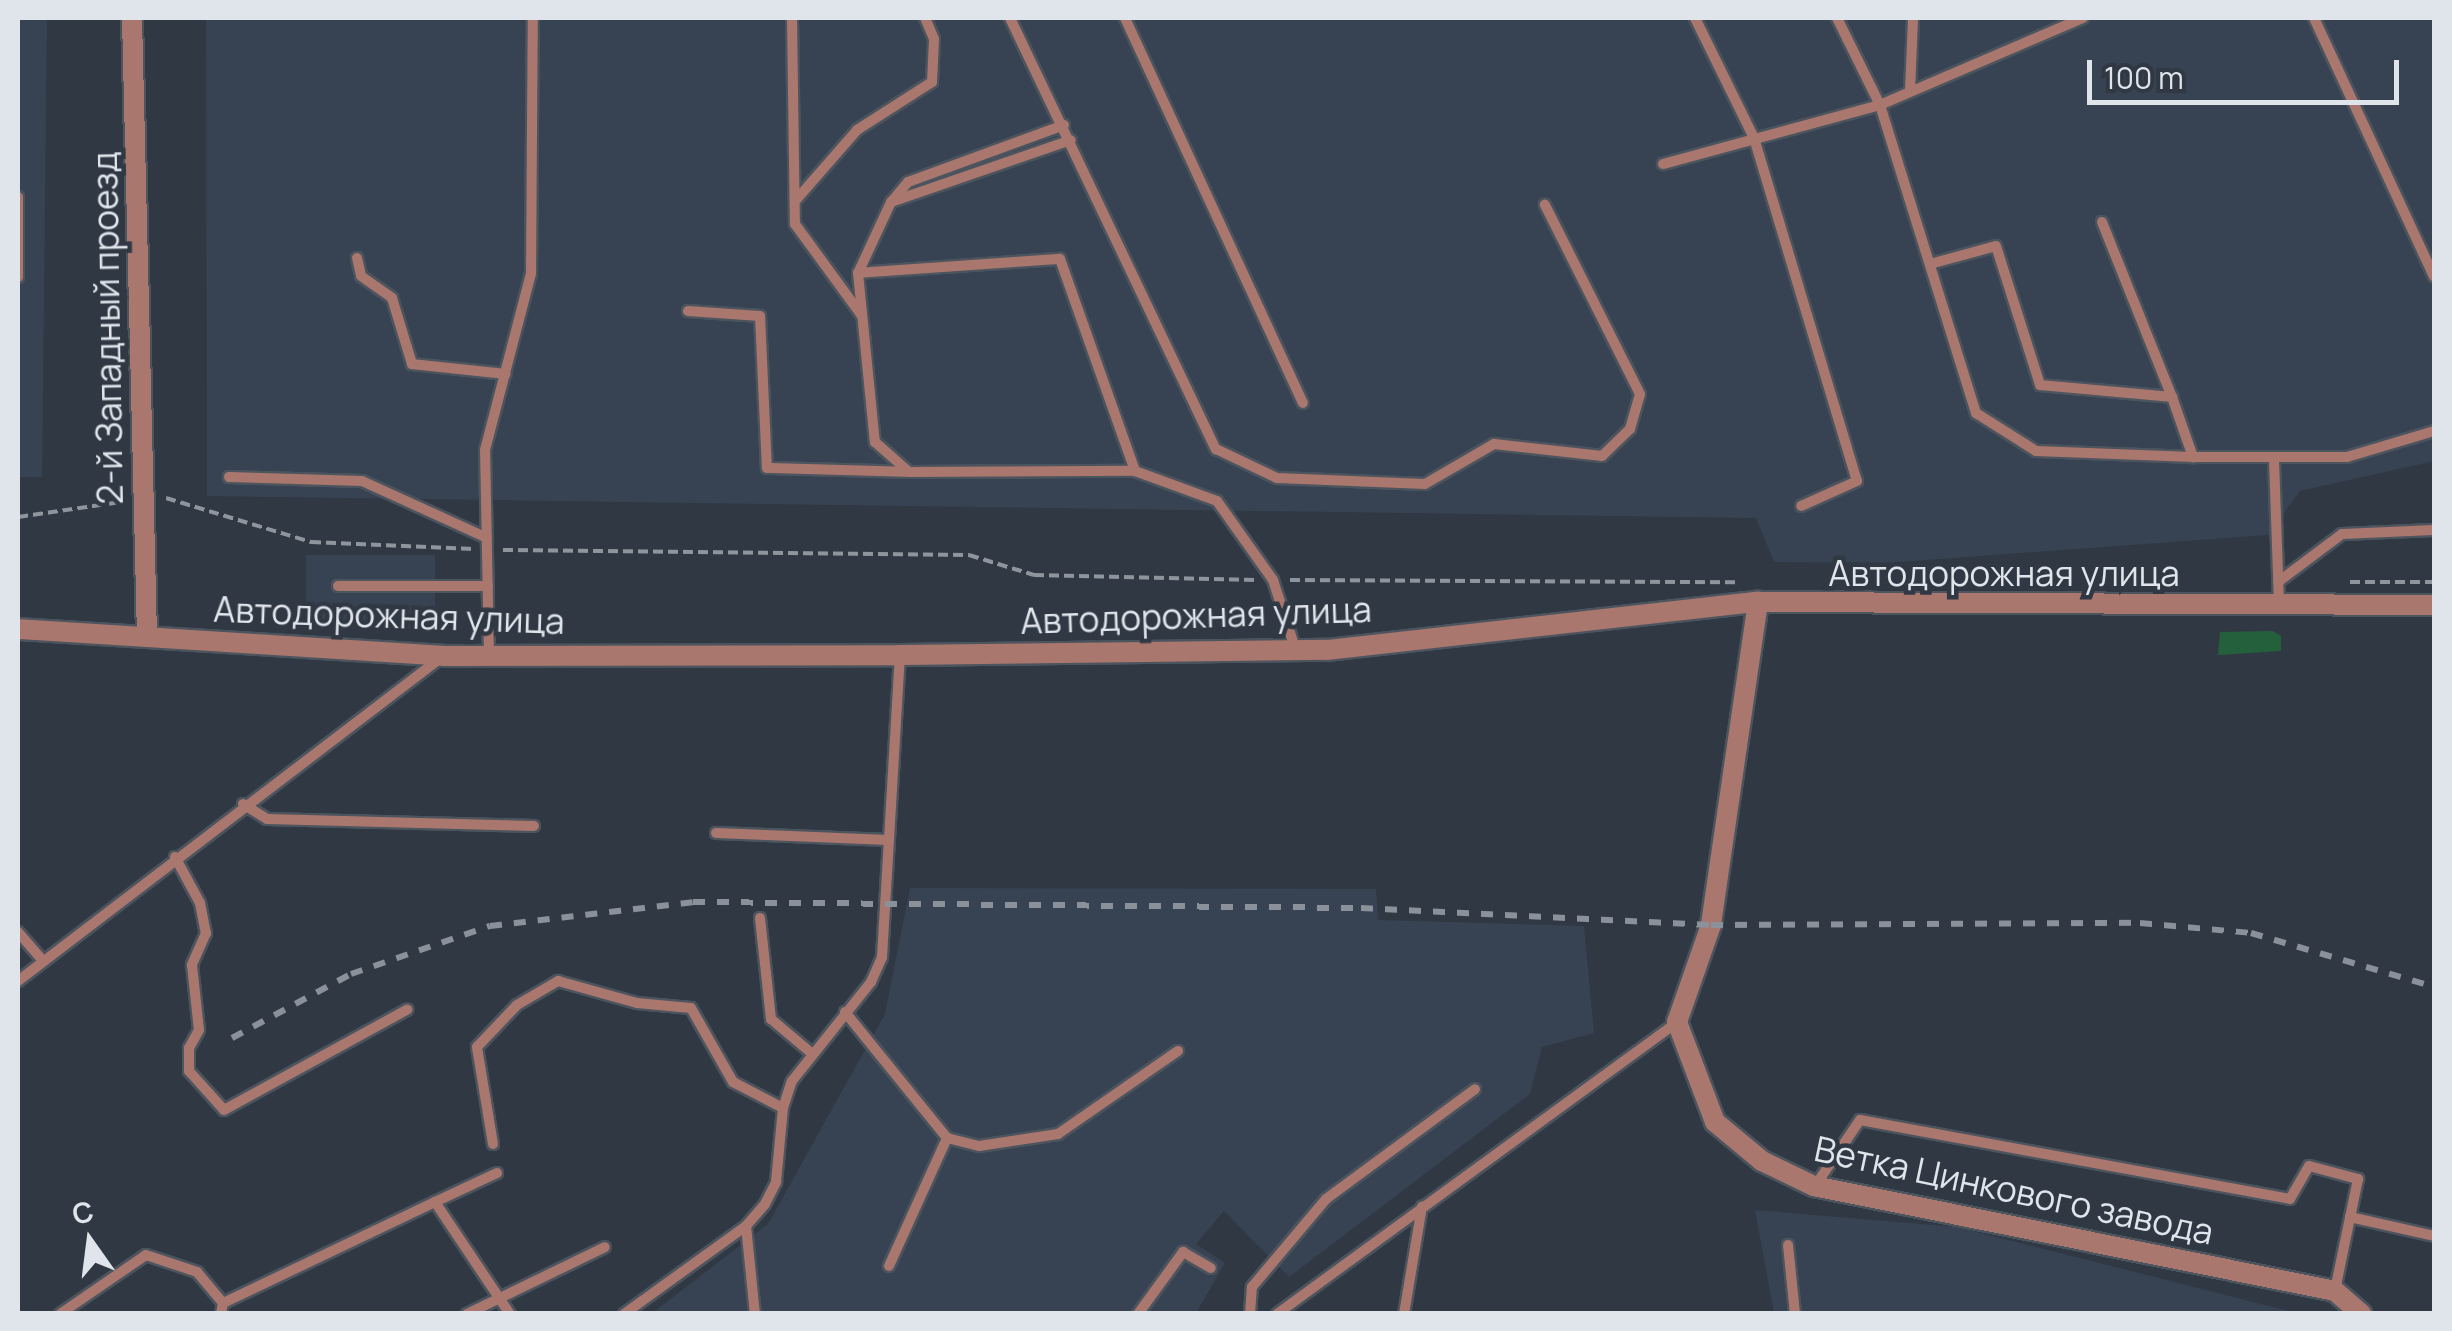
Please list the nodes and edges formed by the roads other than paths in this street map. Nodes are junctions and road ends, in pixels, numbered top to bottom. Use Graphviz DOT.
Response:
graph roads {
  1 [pos="132,18"];
  2 [pos="532,18"];
  3 [pos="792,18"];
  4 [pos="924,18"];
  5 [pos="1010,18"];
  6 [pos="1124,18"];
  7 [pos="1696,18"];
  8 [pos="1837,18"];
  9 [pos="1912,18"];
  10 [pos="2083,18"];
  11 [pos="2314,18"];
  12 [pos="1910,92"];
  13 [pos="1880,105"];
  14 [pos="1064,126"];
  15 [pos="1754,138"];
  16 [pos="1071,140"];
  17 [pos="1663,164"];
  18 [pos="18,197"];
  19 [pos="795,201"];
  20 [pos="891,202"];
  21 [pos="1546,205"];
  22 [pos="2102,222"];
  23 [pos="356,258"];
  24 [pos="1930,264"];
  25 [pos="858,273"];
  26 [pos="18,277"];
  27 [pos="2434,278"];
  28 [pos="688,310"];
  29 [pos="862,317"];
  30 [pos="504,374"];
  31 [pos="2172,397"];
  32 [pos="1304,403"];
  33 [pos="2434,431"];
  34 [pos="2193,457"];
  35 [pos="2274,460"];
  36 [pos="1135,471"];
  37 [pos="909,472"];
  38 [pos="230,477"];
  39 [pos="1801,506"];
  40 [pos="2434,530"];
  41 [pos="487,544"];
  42 [pos="2278,582"];
  43 [pos="338,586"];
  44 [pos="488,586"];
  45 [pos="1758,602"];
  46 [pos="2279,604"];
  47 [pos="2434,605"];
  48 [pos="18,629"];
  49 [pos="147,636"];
  50 [pos="1296,650"];
  51 [pos="900,655"];
  52 [pos="443,656"];
  53 [pos="489,656"];
  54 [pos="242,804"];
  55 [pos="534,826"];
  56 [pos="716,832"];
  57 [pos="889,840"];
  58 [pos="175,858"];
  59 [pos="760,918"];
  60 [pos="18,932"];
  61 [pos="43,961"];
  62 [pos="18,981"];
  63 [pos="407,1010"];
  64 [pos="845,1012"];
  65 [pos="1677,1022"];
  66 [pos="810,1051"];
  67 [pos="1178,1051"];
  68 [pos="1475,1089"];
  69 [pos="782,1108"];
  70 [pos="947,1138"];
  71 [pos="494,1144"];
  72 [pos="497,1173"];
  73 [pos="1814,1186"];
  74 [pos="435,1202"];
  75 [pos="1422,1205"];
  76 [pos="2350,1217"];
  77 [pos="746,1226"];
  78 [pos="2434,1236"];
  79 [pos="1788,1245"];
  80 [pos="605,1248"];
  81 [pos="889,1266"];
  82 [pos="1212,1268"];
  83 [pos="2335,1291"];
  84 [pos="497,1294"];
  85 [pos="222,1308"];
  86 [pos="60,1314"];
  87 [pos="468,1314"];
  88 [pos="510,1314"];
  89 [pos="624,1314"];
  90 [pos="754,1314"];
  91 [pos="1138,1314"];
  92 [pos="1250,1314"];
  93 [pos="1277,1314"];
  94 [pos="1404,1314"];
  95 [pos="1795,1314"];
  96 [pos="2362,1314"];
  1 -- 49 [label="street, 2-й Западный проезд"];
  2 -- 30 [label="lane"];
  3 -- 19 [label="lane"];
  4 -- 19 [label="lane"];
  5 -- 14 [label="lane"];
  6 -- 32 [label="lane"];
  7 -- 15 [label="lane"];
  8 -- 13 [label="lane"];
  9 -- 12 [label="lane"];
  10 -- 12 [label="lane"];
  11 -- 27 [label="lane"];
  12 -- 13 [label="lane"];
  13 -- 15 [label="lane"];
  13 -- 24 [label="lane"];
  14 -- 16 [label="lane"];
  14 -- 20 [label="lane"];
  15 -- 17 [label="lane"];
  15 -- 39 [label="lane"];
  16 -- 20 [label="lane"];
  16 -- 21 [label="lane"];
  18 -- 26 [label="lane"];
  19 -- 29 [label="lane"];
  20 -- 25 [label="lane"];
  22 -- 31 [label="lane"];
  23 -- 30 [label="lane"];
  24 -- 31 [label="lane"];
  24 -- 34 [label="lane"];
  25 -- 29 [label="lane"];
  25 -- 36 [label="lane"];
  28 -- 37 [label="lane"];
  29 -- 37 [label="lane"];
  30 -- 41 [label="lane"];
  31 -- 34 [label="lane"];
  33 -- 35 [label="lane"];
  34 -- 35 [label="lane"];
  35 -- 42 [label="lane"];
  36 -- 37 [label="lane"];
  36 -- 50 [label="lane"];
  38 -- 41 [label="lane"];
  40 -- 42 [label="lane"];
  41 -- 44 [label="lane"];
  42 -- 46 [label="lane"];
  43 -- 44 [label="lane"];
  44 -- 53 [label="lane"];
  45 -- 46 [label="street, Автодорожная улица"];
  45 -- 50 [label="street, Автодорожная улица"];
  45 -- 65 [label="street"];
  46 -- 47 [label="street, Автодорожная улица"];
  48 -- 49 [label="street, Автодорожная улица"];
  49 -- 52 [label="street, Автодорожная улица"];
  50 -- 51 [label="street, Автодорожная улица"];
  51 -- 53 [label="street, Автодорожная улица"];
  51 -- 57 [label="lane"];
  52 -- 53 [label="street, Автодорожная улица"];
  52 -- 54 [label="lane"];
  54 -- 55 [label="lane"];
  54 -- 58 [label="lane"];
  56 -- 57 [label="lane"];
  57 -- 64 [label="lane"];
  58 -- 61 [label="lane"];
  58 -- 63 [label="lane"];
  59 -- 66 [label="lane"];
  60 -- 61 [label="lane"];
  61 -- 62 [label="lane"];
  64 -- 66 [label="lane"];
  64 -- 70 [label="lane"];
  65 -- 73 [label="street, Ветка Цинкового завода"];
  65 -- 75 [label="lane"];
  66 -- 69 [label="lane"];
  67 -- 70 [label="lane"];
  68 -- 92 [label="lane"];
  69 -- 71 [label="lane"];
  69 -- 77 [label="lane"];
  70 -- 81 [label="lane"];
  72 -- 74 [label="lane"];
  73 -- 76 [label="lane"];
  73 -- 83 [label="street, Ветка Цинкового завода"];
  74 -- 84 [label="lane"];
  74 -- 85 [label="lane"];
  75 -- 93 [label="lane"];
  75 -- 94 [label="lane"];
  76 -- 78 [label="lane"];
  76 -- 83 [label="lane"];
  77 -- 89 [label="lane"];
  77 -- 90 [label="lane"];
  79 -- 95 [label="lane"];
  80 -- 84 [label="lane"];
  82 -- 91 [label="lane"];
  83 -- 96 [label="street, Ветка Цинкового завода"];
  84 -- 87 [label="lane"];
  84 -- 88 [label="lane"];
  85 -- 86 [label="lane"];
}
